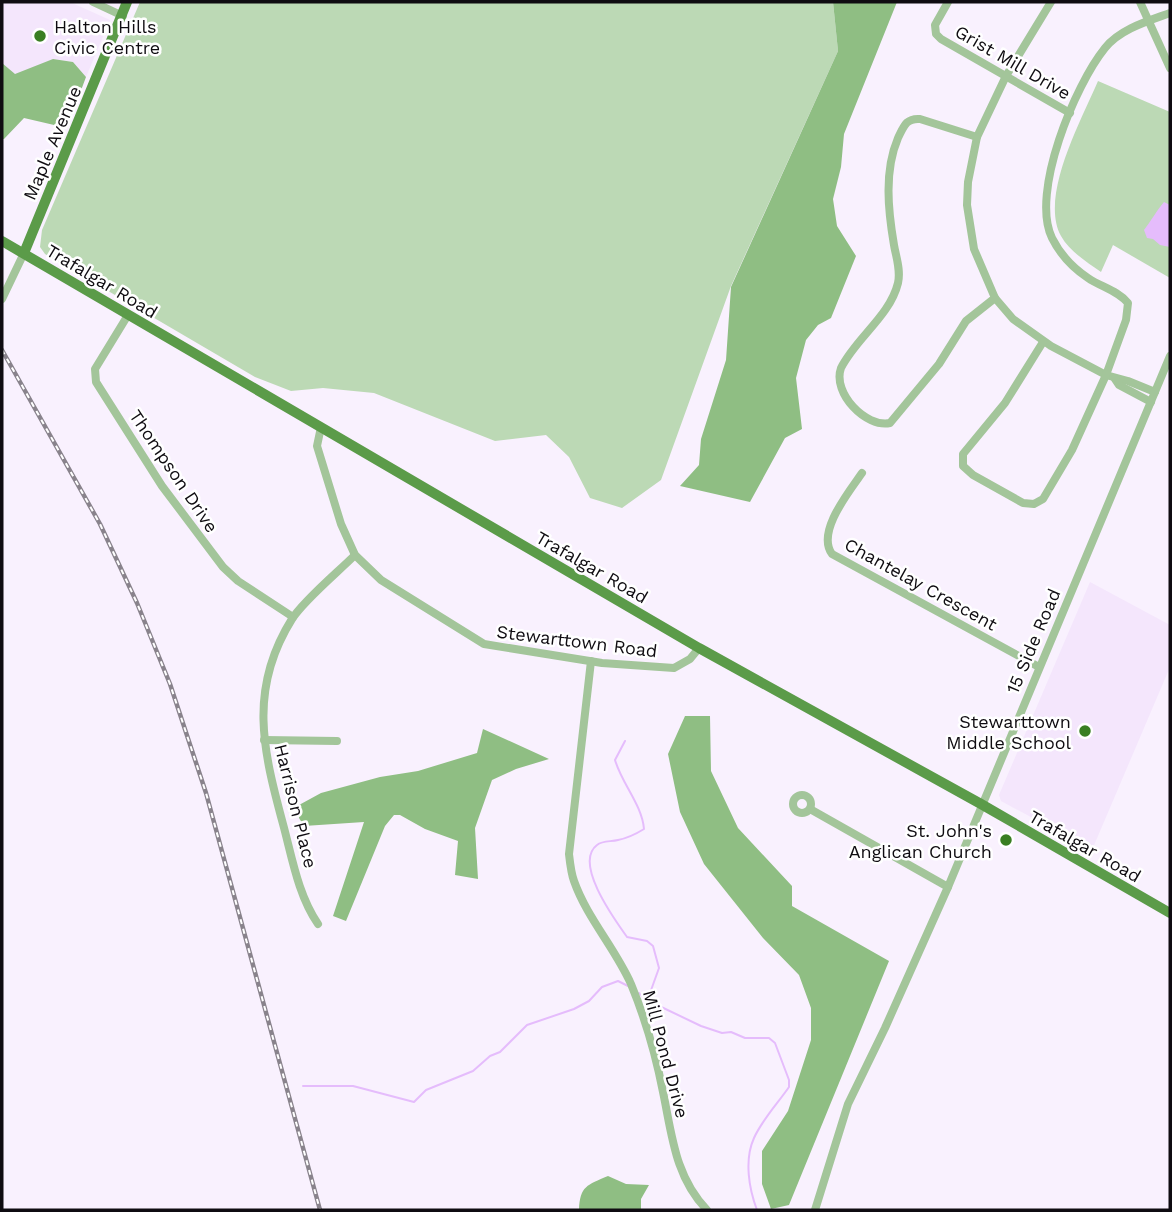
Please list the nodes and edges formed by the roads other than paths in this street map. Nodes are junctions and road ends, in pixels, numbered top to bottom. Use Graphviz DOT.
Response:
graph roads {
  1 [pos="93,2"];
  2 [pos="947,2"];
  3 [pos="1051,2"];
  4 [pos="1140,2"];
  5 [pos="126,7"];
  6 [pos="1170,13"];
  7 [pos="1148,21"];
  8 [pos="1170,68"];
  9 [pos="1006,76"];
  10 [pos="1070,113"];
  11 [pos="977,137"];
  12 [pos="2,241"];
  13 [pos="24,253"];
  14 [pos="995,298"];
  15 [pos="2,299"];
  16 [pos="128,315"];
  17 [pos="1043,341"];
  18 [pos="1170,356"];
  19 [pos="1106,375"];
  20 [pos="1115,379"];
  21 [pos="1155,393"];
  22 [pos="1151,402"];
  23 [pos="321,427"];
  24 [pos="862,473"];
  25 [pos="355,555"];
  26 [pos="293,618"];
  27 [pos="699,648"];
  28 [pos="591,661"];
  29 [pos="1039,667"];
  30 [pos="264,740"];
  31 [pos="337,740"];
  32 [pos="981,804"];
  33 [pos="810,809"];
  34 [pos="948,887"];
  35 [pos="1170,913"];
  36 [pos="318,924"];
  37 [pos="707,1210"];
  38 [pos="815,1210"];
  1 -- 5 [label="street"];
  2 -- 9 [label="street, Grist Mill Drive"];
  3 -- 9 [label="street"];
  4 -- 7 [label="street"];
  5 -- 13 [label="main road, Maple Avenue"];
  6 -- 7 [label="street"];
  7 -- 8 [label="street"];
  7 -- 10 [label="street"];
  9 -- 10 [label="street, Grist Mill Drive"];
  9 -- 11 [label="street"];
  10 -- 19 [label="street"];
  11 -- 14 [label="street"];
  11 -- 14 [label="street"];
  12 -- 13 [label="main road, Trafalgar Road"];
  13 -- 15 [label="street"];
  13 -- 16 [label="main road, Trafalgar Road"];
  14 -- 17 [label="street"];
  16 -- 23 [label="main road, Trafalgar Road"];
  16 -- 26 [label="street, Thompson Drive"];
  17 -- 19 [label="street"];
  17 -- 19 [label="street"];
  18 -- 21 [label="street, 15 Side Road"];
  19 -- 20 [label="street"];
  20 -- 21 [label="street"];
  20 -- 22 [label="street"];
  21 -- 22 [label="street, 15 Side Road"];
  22 -- 29 [label="street, 15 Side Road"];
  23 -- 25 [label="street, Stewarttown Road"];
  23 -- 27 [label="main road, Trafalgar Road"];
  24 -- 29 [label="street, Chantelay Crescent"];
  25 -- 26 [label="street, Harrison Place"];
  25 -- 28 [label="street, Stewarttown Road"];
  26 -- 30 [label="street, Harrison Place"];
  27 -- 28 [label="street, Stewarttown Road"];
  27 -- 32 [label="main road, Trafalgar Road"];
  28 -- 37 [label="street, Mill Pond Drive"];
  29 -- 32 [label="street, 15 Side Road"];
  30 -- 31 [label="street"];
  30 -- 36 [label="street, Harrison Place"];
  32 -- 34 [label="street, 15 Side Road"];
  32 -- 35 [label="main road, Trafalgar Road"];
  33 -- 34 [label="street"];
  34 -- 38 [label="street, 15 Side Road"];
}
